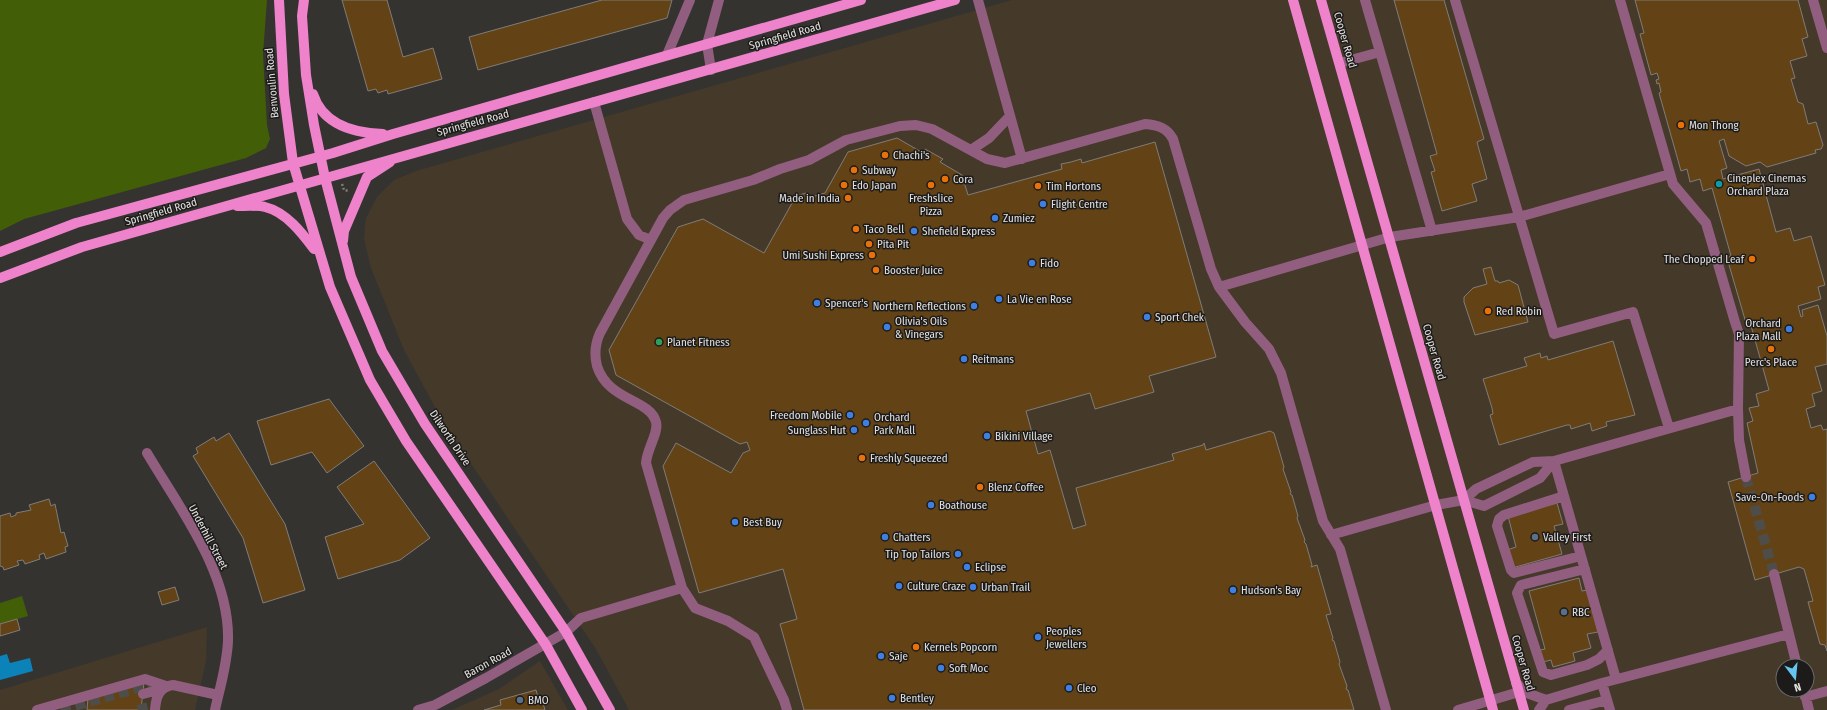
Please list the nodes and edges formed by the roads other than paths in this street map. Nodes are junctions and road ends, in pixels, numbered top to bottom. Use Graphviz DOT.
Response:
graph roads {
  1 [pos="279,0"];
  2 [pos="304,0"];
  3 [pos="690,0"];
  4 [pos="719,0"];
  5 [pos="861,0"];
  6 [pos="955,0"];
  7 [pos="978,0"];
  8 [pos="1293,0"];
  9 [pos="1321,0"];
  10 [pos="1365,0"];
  11 [pos="1455,0"];
  12 [pos="1620,0"];
  13 [pos="1812,0"];
  14 [pos="707,44"];
  15 [pos="1827,48"];
  16 [pos="1380,52"];
  17 [pos="667,55"];
  18 [pos="1340,63"];
  19 [pos="711,70"];
  20 [pos="306,75"];
  21 [pos="594,102"];
  22 [pos="1010,116"];
  23 [pos="393,134"];
  24 [pos="971,150"];
  25 [pos="320,156"];
  26 [pos="398,157"];
  27 [pos="1022,159"];
  28 [pos="293,164"];
  29 [pos="1670,174"];
  30 [pos="325,178"];
  31 [pos="298,185"];
  32 [pos="227,205"];
  33 [pos="1519,217"];
  34 [pos="1432,231"];
  35 [pos="1390,238"];
  36 [pos="651,240"];
  37 [pos="1363,245"];
  38 [pos="343,249"];
  39 [pos="0,252"];
  40 [pos="320,256"];
  41 [pos="0,278"];
  42 [pos="1219,287"];
  43 [pos="1738,408"];
  44 [pos="1668,428"];
  45 [pos="147,453"];
  46 [pos="1554,461"];
  47 [pos="1746,477"];
  48 [pos="1564,496"];
  49 [pos="1464,500"];
  50 [pos="1436,505"];
  51 [pos="1332,535"];
  52 [pos="1581,556"];
  53 [pos="1584,569"];
  54 [pos="1774,574"];
  55 [pos="682,588"];
  56 [pos="566,632"];
  57 [pos="1789,634"];
  58 [pos="546,644"];
  59 [pos="1608,650"];
  60 [pos="1795,658"];
  61 [pos="1616,679"];
  62 [pos="1602,683"];
  63 [pos="164,688"];
  64 [pos="1517,688"];
  65 [pos="1827,691"];
  66 [pos="1815,693"];
  67 [pos="143,694"];
  68 [pos="218,695"];
  69 [pos="1805,698"];
  70 [pos="1546,700"];
  71 [pos="1607,700"];
  72 [pos="1492,705"];
  73 [pos="436,708"];
  74 [pos="37,710"];
  75 [pos="155,710"];
  76 [pos="215,710"];
  77 [pos="418,710"];
  78 [pos="582,710"];
  79 [pos="610,710"];
  80 [pos="787,710"];
  81 [pos="1386,710"];
  82 [pos="1458,710"];
  83 [pos="1524,710"];
  84 [pos="1539,710"];
  85 [pos="1569,710"];
  86 [pos="1610,710"];
  87 [pos="1809,710"];
  1 -- 28 [label="main road, Benvoulin Road"];
  2 -- 20 [label="main road"];
  3 -- 17 [label="street"];
  4 -- 14 [label="street"];
  5 -- 14 [label="main road, Springfield Road"];
  6 -- 19 [label="main road, Springfield Road"];
  7 -- 22 [label="street"];
  8 -- 37 [label="main road"];
  9 -- 18 [label="main road, Cooper Road"];
  10 -- 16 [label="street"];
  11 -- 33 [label="street"];
  12 -- 29 [label="street"];
  13 -- 15 [label="street"];
  14 -- 17 [label="main road, Springfield Road"];
  14 -- 19 [label="street"];
  16 -- 18 [label="street"];
  16 -- 34 [label="street"];
  17 -- 23 [label="main road, Springfield Road"];
  18 -- 35 [label="main road, Cooper Road"];
  19 -- 21 [label="main road, Springfield Road"];
  20 -- 23 [label="main road"];
  20 -- 25 [label="main road"];
  21 -- 26 [label="main road, Springfield Road"];
  21 -- 36 [label="street"];
  22 -- 24 [label="street"];
  22 -- 27 [label="street"];
  23 -- 25 [label="main road, Springfield Road"];
  24 -- 27 [label="street"];
  24 -- 36 [label="street"];
  25 -- 28 [label="main road, Springfield Road"];
  25 -- 30 [label="main road, Dilworth Drive"];
  26 -- 30 [label="main road, Springfield Road"];
  26 -- 38 [label="main road"];
  27 -- 42 [label="street"];
  28 -- 31 [label="main road"];
  28 -- 39 [label="main road, Springfield Road"];
  29 -- 33 [label="street"];
  29 -- 43 [label="street"];
  30 -- 31 [label="main road, Springfield Road"];
  30 -- 38 [label="main road, Dilworth Drive"];
  31 -- 32 [label="main road, Springfield Road"];
  31 -- 40 [label="main road"];
  32 -- 40 [label="main road"];
  32 -- 41 [label="main road, Springfield Road"];
  33 -- 34 [label="street"];
  33 -- 44 [label="street"];
  34 -- 35 [label="street"];
  35 -- 37 [label="street"];
  35 -- 49 [label="main road, Cooper Road"];
  36 -- 55 [label="street"];
  37 -- 42 [label="street"];
  37 -- 50 [label="main road"];
  38 -- 56 [label="main road, Dilworth Drive"];
  40 -- 58 [label="main road"];
  42 -- 51 [label="street"];
  43 -- 44 [label="street"];
  43 -- 47 [label="street"];
  44 -- 46 [label="street"];
  45 -- 68 [label="street, Underhill Street"];
  46 -- 48 [label="street"];
  46 -- 49 [label="street"];
  46 -- 49 [label="street"];
  48 -- 52 [label="street"];
  48 -- 52 [label="street"];
  49 -- 50 [label="street"];
  49 -- 64 [label="main road, Cooper Road"];
  50 -- 51 [label="street"];
  50 -- 72 [label="main road"];
  51 -- 81 [label="street"];
  52 -- 53 [label="street"];
  53 -- 59 [label="street"];
  53 -- 59 [label="street"];
  54 -- 57 [label="street"];
  55 -- 56 [label="street, Baron Road"];
  55 -- 80 [label="street"];
  56 -- 58 [label="street, Baron Road"];
  56 -- 79 [label="main road, Dilworth Drive"];
  57 -- 60 [label="street"];
  57 -- 61 [label="street"];
  58 -- 73 [label="street, Baron Road"];
  58 -- 78 [label="main road"];
  59 -- 61 [label="street"];
  61 -- 62 [label="street"];
  62 -- 70 [label="street"];
  62 -- 71 [label="street"];
  63 -- 67 [label="street"];
  63 -- 68 [label="street"];
  63 -- 74 [label="street"];
  63 -- 75 [label="street"];
  64 -- 70 [label="street"];
  64 -- 72 [label="street"];
  64 -- 83 [label="main road, Cooper Road"];
  65 -- 66 [label="street"];
  68 -- 76 [label="street, Underhill Street"];
  69 -- 87 [label="street"];
  70 -- 84 [label="street"];
  71 -- 85 [label="street"];
  71 -- 86 [label="street"];
  72 -- 82 [label="street"];
  73 -- 77 [label="street, Baron Road"];
}
